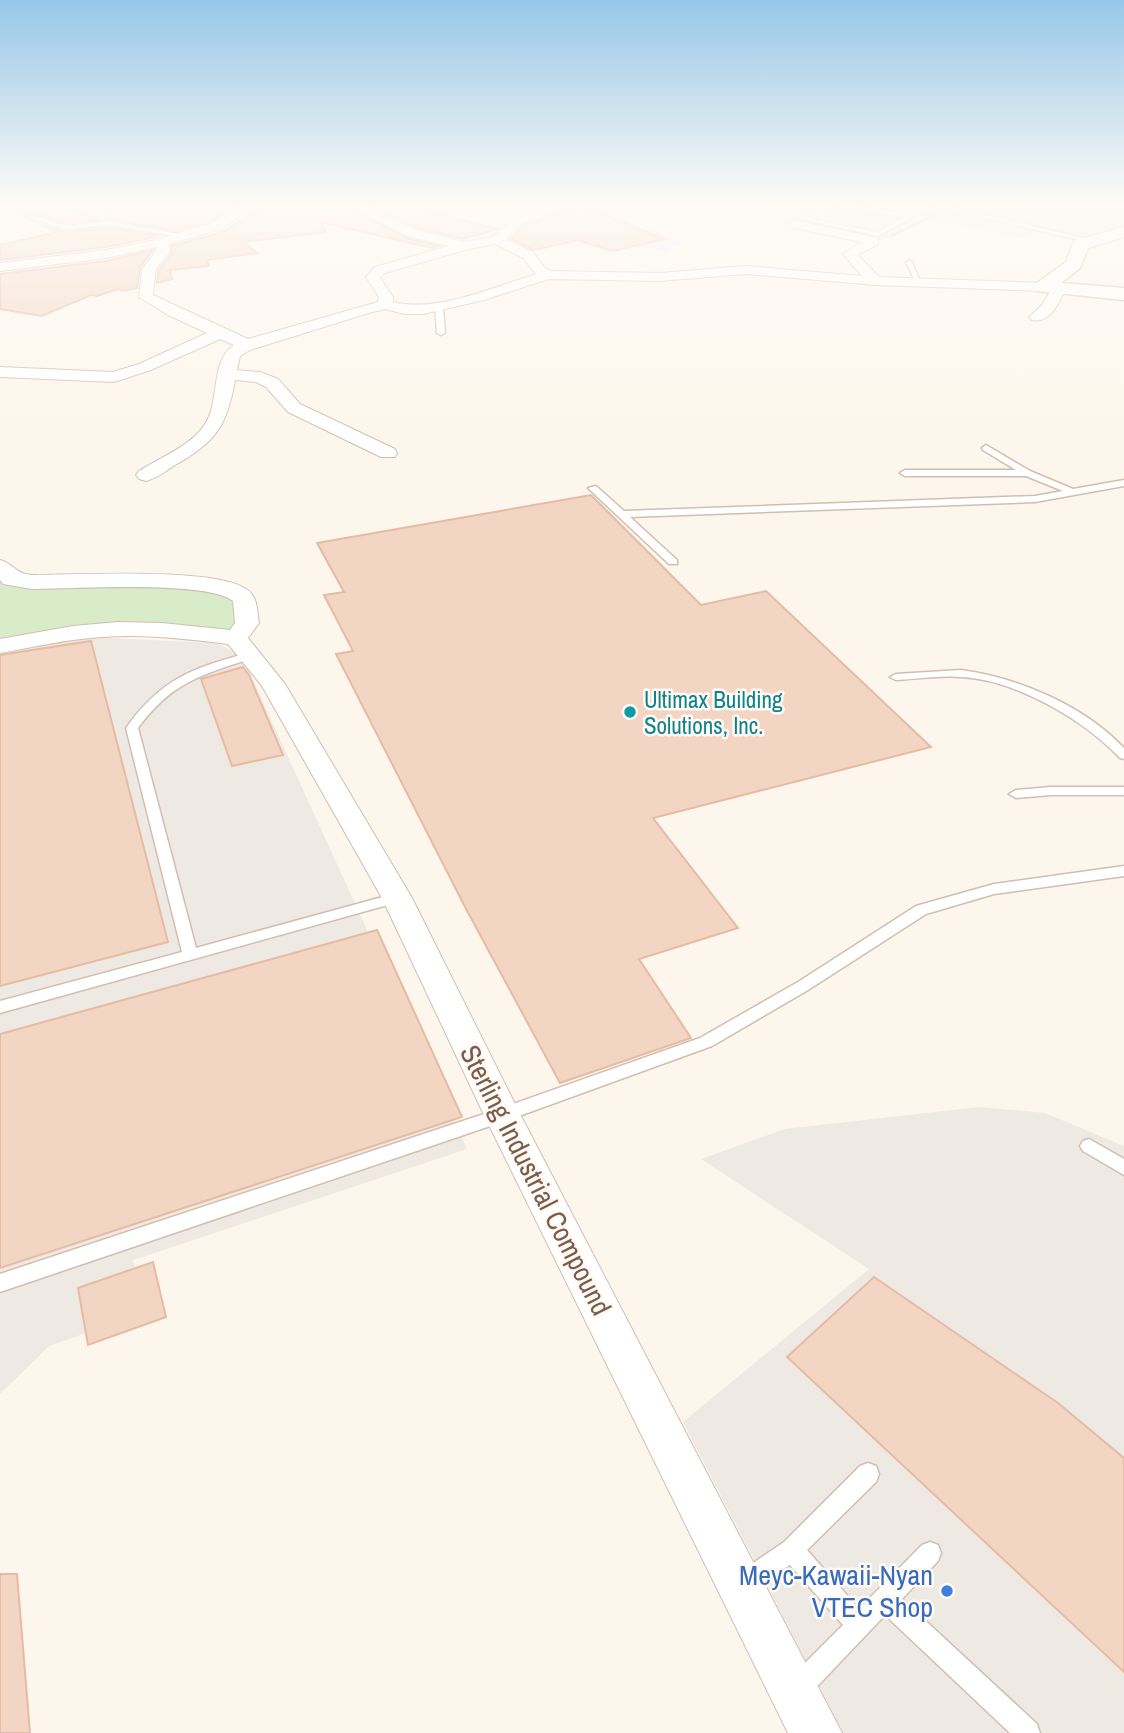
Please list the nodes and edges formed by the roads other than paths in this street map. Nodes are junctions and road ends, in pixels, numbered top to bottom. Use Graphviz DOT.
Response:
graph roads {
  1 [pos="147,284"];
  2 [pos="377,284"];
  3 [pos="518,284"];
  4 [pos="948,284"];
  5 [pos="1054,284"];
  6 [pos="1051,287"];
  7 [pos="1124,294"];
  8 [pos="385,305"];
  9 [pos="439,307"];
  10 [pos="1037,317"];
  11 [pos="441,332"];
  12 [pos="219,333"];
  13 [pos="247,345"];
  14 [pos="0,372"];
  15 [pos="229,374"];
  16 [pos="986,448"];
  17 [pos="388,453"];
  18 [pos="905,473"];
  19 [pos="1027,473"];
  20 [pos="146,474"];
  21 [pos="1124,483"];
  22 [pos="593,488"];
  23 [pos="1070,491"];
  24 [pos="624,514"];
  25 [pos="673,562"];
  26 [pos="0,567"];
  27 [pos="0,646"];
  28 [pos="242,647"];
  29 [pos="896,677"];
  30 [pos="1124,755"];
  31 [pos="1124,791"];
  32 [pos="1016,794"];
  33 [pos="1124,871"];
  34 [pos="397,898"];
  35 [pos="190,955"];
  36 [pos="0,1007"];
  37 [pos="502,1115"];
  38 [pos="1090,1146"];
  39 [pos="1124,1168"];
  40 [pos="0,1283"];
  41 [pos="868,1474"];
  42 [pos="792,1550"];
  43 [pos="930,1553"];
  44 [pos="741,1584"];
  45 [pos="886,1600"];
  46 [pos="860,1627"];
  47 [pos="795,1690"];
  48 [pos="816,1733"];
  49 [pos="1028,1733"];
  1 -- 12 [label="street"];
  2 -- 8 [label="street"];
  3 -- 9 [label="street"];
  4 -- 6 [label="street"];
  5 -- 6 [label="main road"];
  6 -- 7 [label="main road"];
  6 -- 10 [label="street"];
  8 -- 9 [label="street"];
  8 -- 13 [label="street"];
  9 -- 11 [label="lane"];
  12 -- 13 [label="street"];
  12 -- 14 [label="street"];
  13 -- 15 [label="street"];
  15 -- 17 [label="street"];
  15 -- 20 [label="street"];
  16 -- 19 [label="lane"];
  18 -- 19 [label="lane"];
  19 -- 23 [label="lane"];
  21 -- 23 [label="lane"];
  22 -- 24 [label="lane"];
  23 -- 24 [label="lane"];
  24 -- 25 [label="lane"];
  26 -- 28 [label="street"];
  27 -- 28 [label="street"];
  28 -- 34 [label="street, Sterling Industrial Compound"];
  28 -- 35 [label="lane"];
  29 -- 30 [label="lane"];
  31 -- 32 [label="lane"];
  33 -- 37 [label="lane"];
  34 -- 35 [label="lane"];
  34 -- 37 [label="street, Sterling Industrial Compound"];
  35 -- 36 [label="lane"];
  37 -- 40 [label="lane"];
  37 -- 44 [label="street, Sterling Industrial Compound"];
  38 -- 39 [label="lane"];
  41 -- 42 [label="lane"];
  42 -- 44 [label="lane"];
  42 -- 46 [label="lane"];
  43 -- 45 [label="lane"];
  44 -- 47 [label="street, Sterling Industrial Compound"];
  45 -- 46 [label="lane"];
  45 -- 49 [label="lane"];
  46 -- 47 [label="lane"];
  47 -- 48 [label="street, Sterling Industrial Compound"];
}
